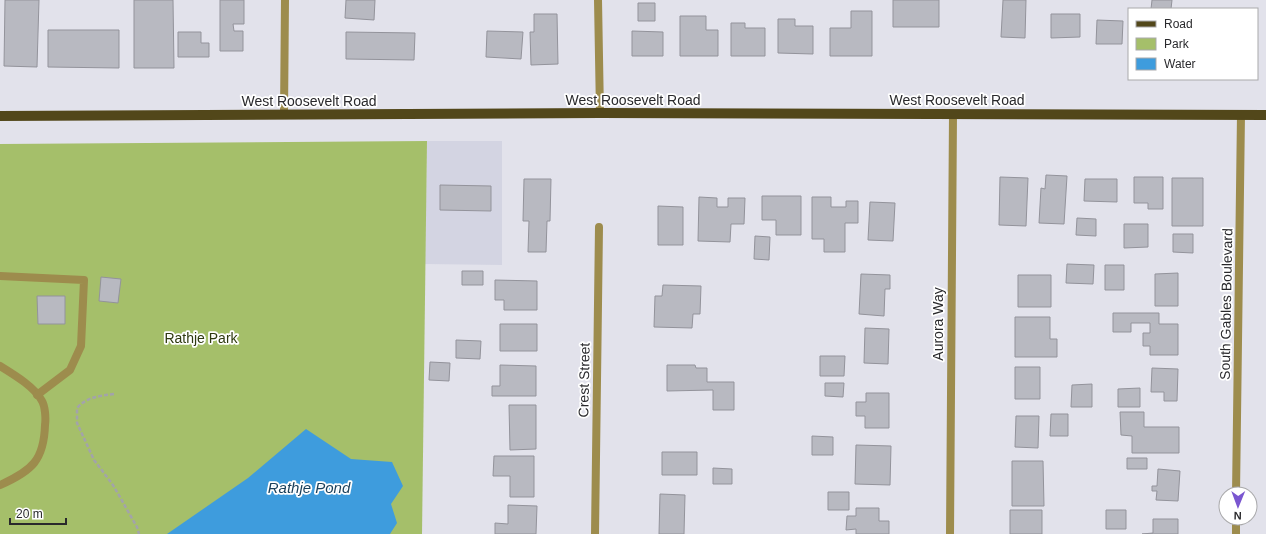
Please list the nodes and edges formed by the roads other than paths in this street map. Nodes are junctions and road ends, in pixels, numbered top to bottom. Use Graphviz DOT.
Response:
graph roads {
  1 [pos="284,0"];
  2 [pos="598,0"];
  3 [pos="600,113"];
  4 [pos="953,114"];
  5 [pos="1241,114"];
  6 [pos="284,115"];
  7 [pos="1266,115"];
  8 [pos="0,116"];
  9 [pos="599,226"];
  10 [pos="0,276"];
  11 [pos="0,366"];
  12 [pos="37,395"];
  13 [pos="0,485"];
  14 [pos="1236,486"];
  15 [pos="595,534"];
  16 [pos="950,534"];
  1 -- 6 [label="street"];
  2 -- 3 [label="street"];
  3 -- 4 [label="main road, West Roosevelt Road"];
  3 -- 6 [label="main road, West Roosevelt Road"];
  4 -- 5 [label="main road, West Roosevelt Road"];
  4 -- 16 [label="street, Aurora Way"];
  5 -- 7 [label="main road, West Roosevelt Road"];
  5 -- 14 [label="street, South Gables Boulevard"];
  6 -- 8 [label="main road, West Roosevelt Road"];
  9 -- 15 [label="street, Crest Street"];
  10 -- 12 [label="street"];
  11 -- 12 [label="street"];
  12 -- 13 [label="street"];
}
